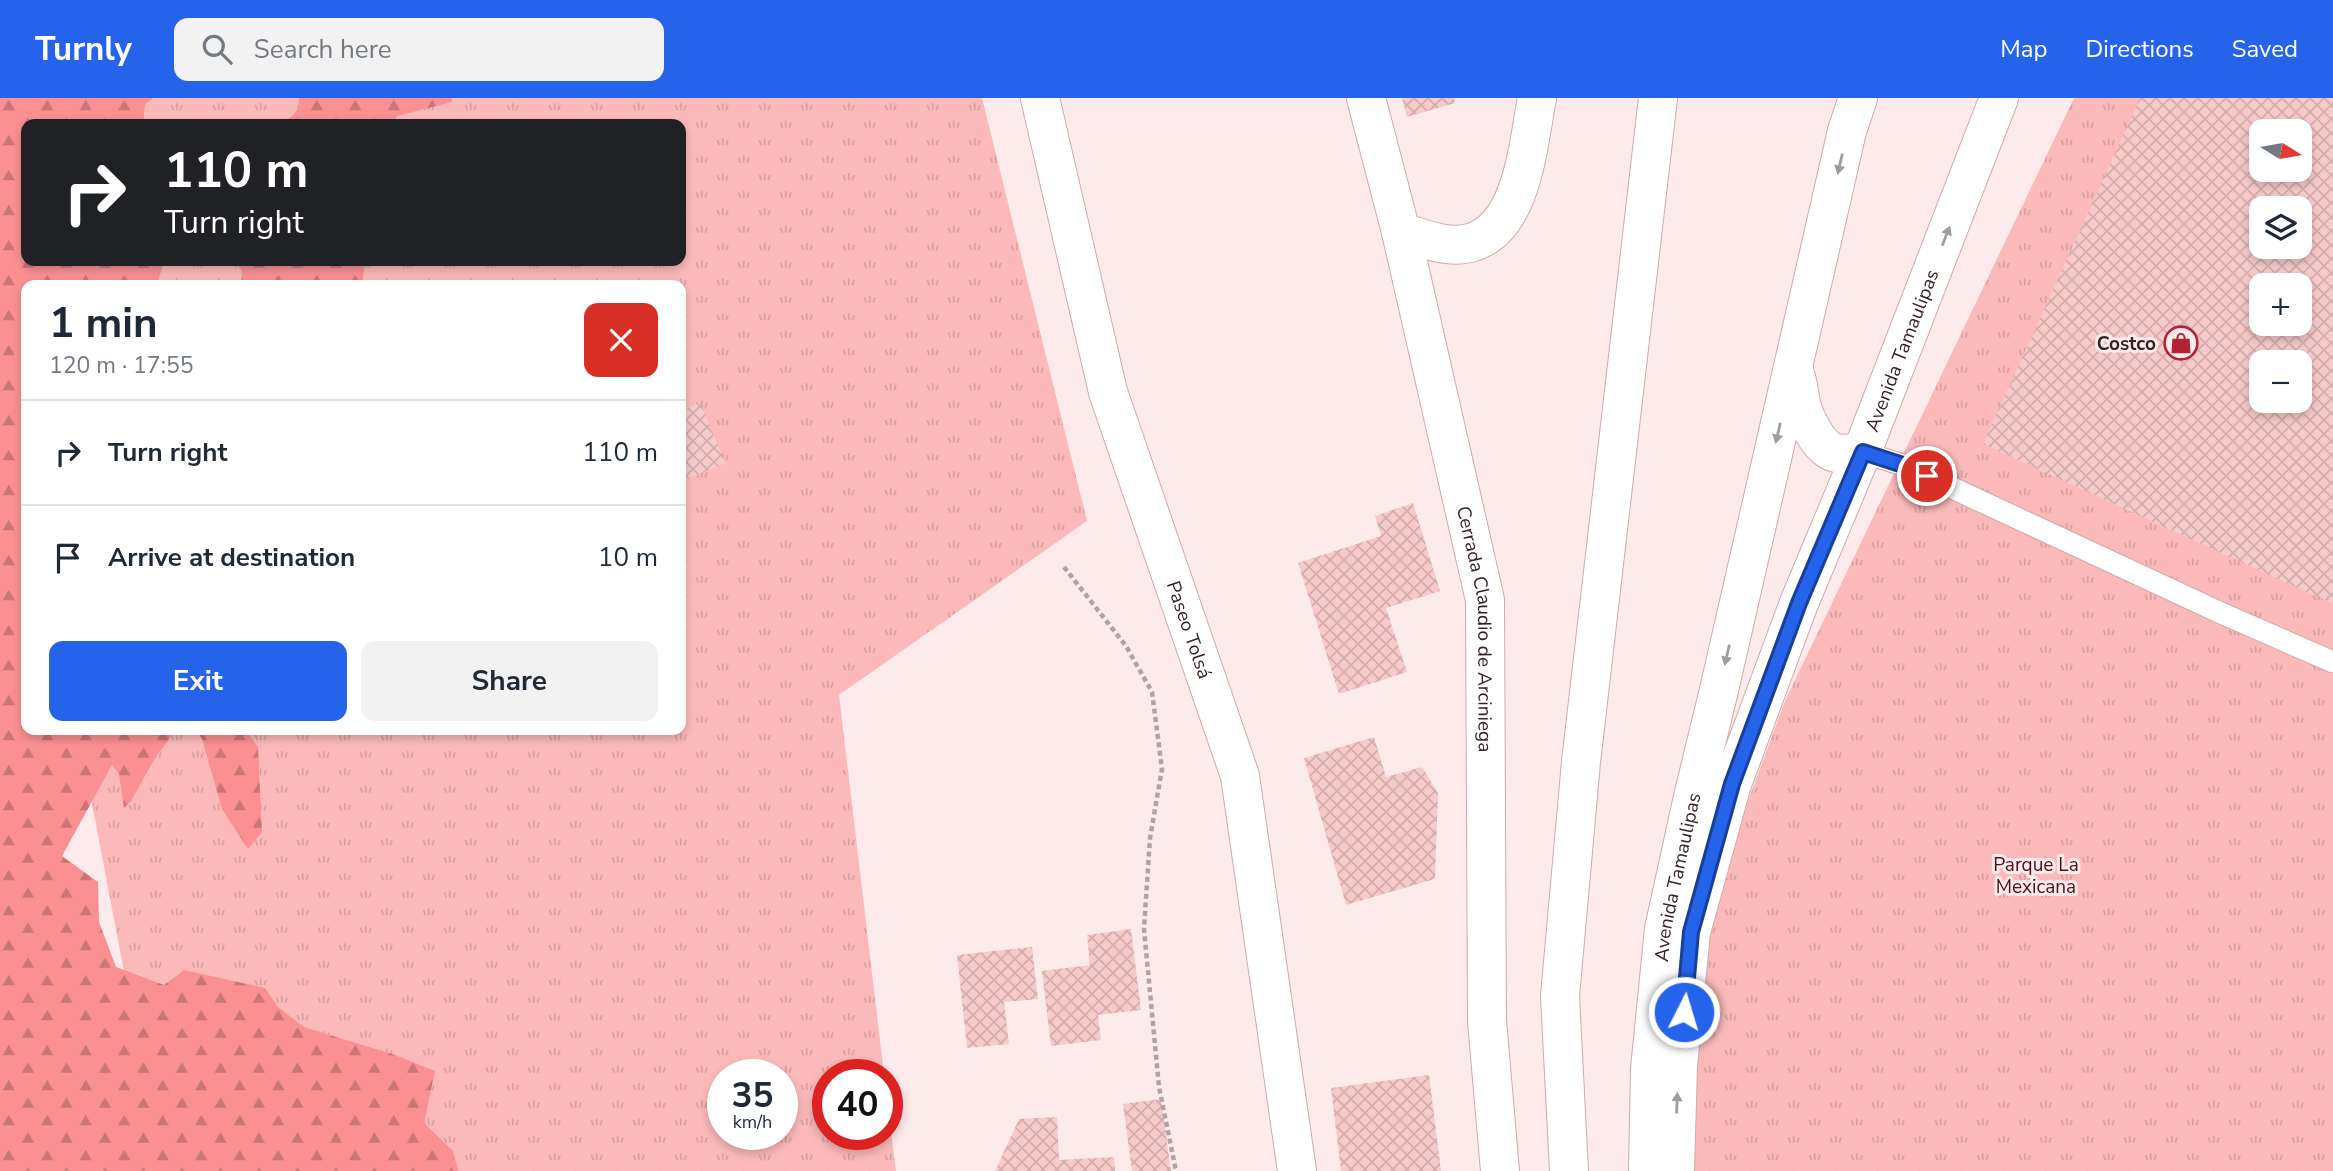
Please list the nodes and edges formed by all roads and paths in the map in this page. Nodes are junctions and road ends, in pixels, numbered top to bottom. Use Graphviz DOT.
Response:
graph roads {
  1 [pos="1040,98"];
  2 [pos="1366,98"];
  3 [pos="1536,98"];
  4 [pos="1658,98"];
  5 [pos="1858,98"];
  6 [pos="1999,98"];
  7 [pos="1401,232"];
  8 [pos="1793,369"];
  9 [pos="1863,452"];
  10 [pos="1064,567"];
  11 [pos="2333,662"];
  12 [pos="1177,1171"];
  13 [pos="1297,1171"];
  14 [pos="1500,1171"];
  15 [pos="1569,1171"];
  16 [pos="1648,1171"];
  17 [pos="1675,1171"];
  1 -- 13 [label="street, Paseo Tolsá"];
  2 -- 7 [label="street, Cerrada Claudio de Arciniega"];
  3 -- 7 [label="street"];
  4 -- 15 [label="street"];
  5 -- 8 [label="street, Avenida Tamaulipas, one-way"];
  9 -- 6 [label="street, Avenida Tamaulipas, one-way"];
  7 -- 14 [label="street, Cerrada Claudio de Arciniega"];
  8 -- 9 [label="street"];
  8 -- 16 [label="street, Avenida Tamaulipas, one-way"];
  9 -- 11 [label="lane"];
  17 -- 9 [label="street, Avenida Tamaulipas, one-way"];
  10 -- 12 [label="path"];
}
